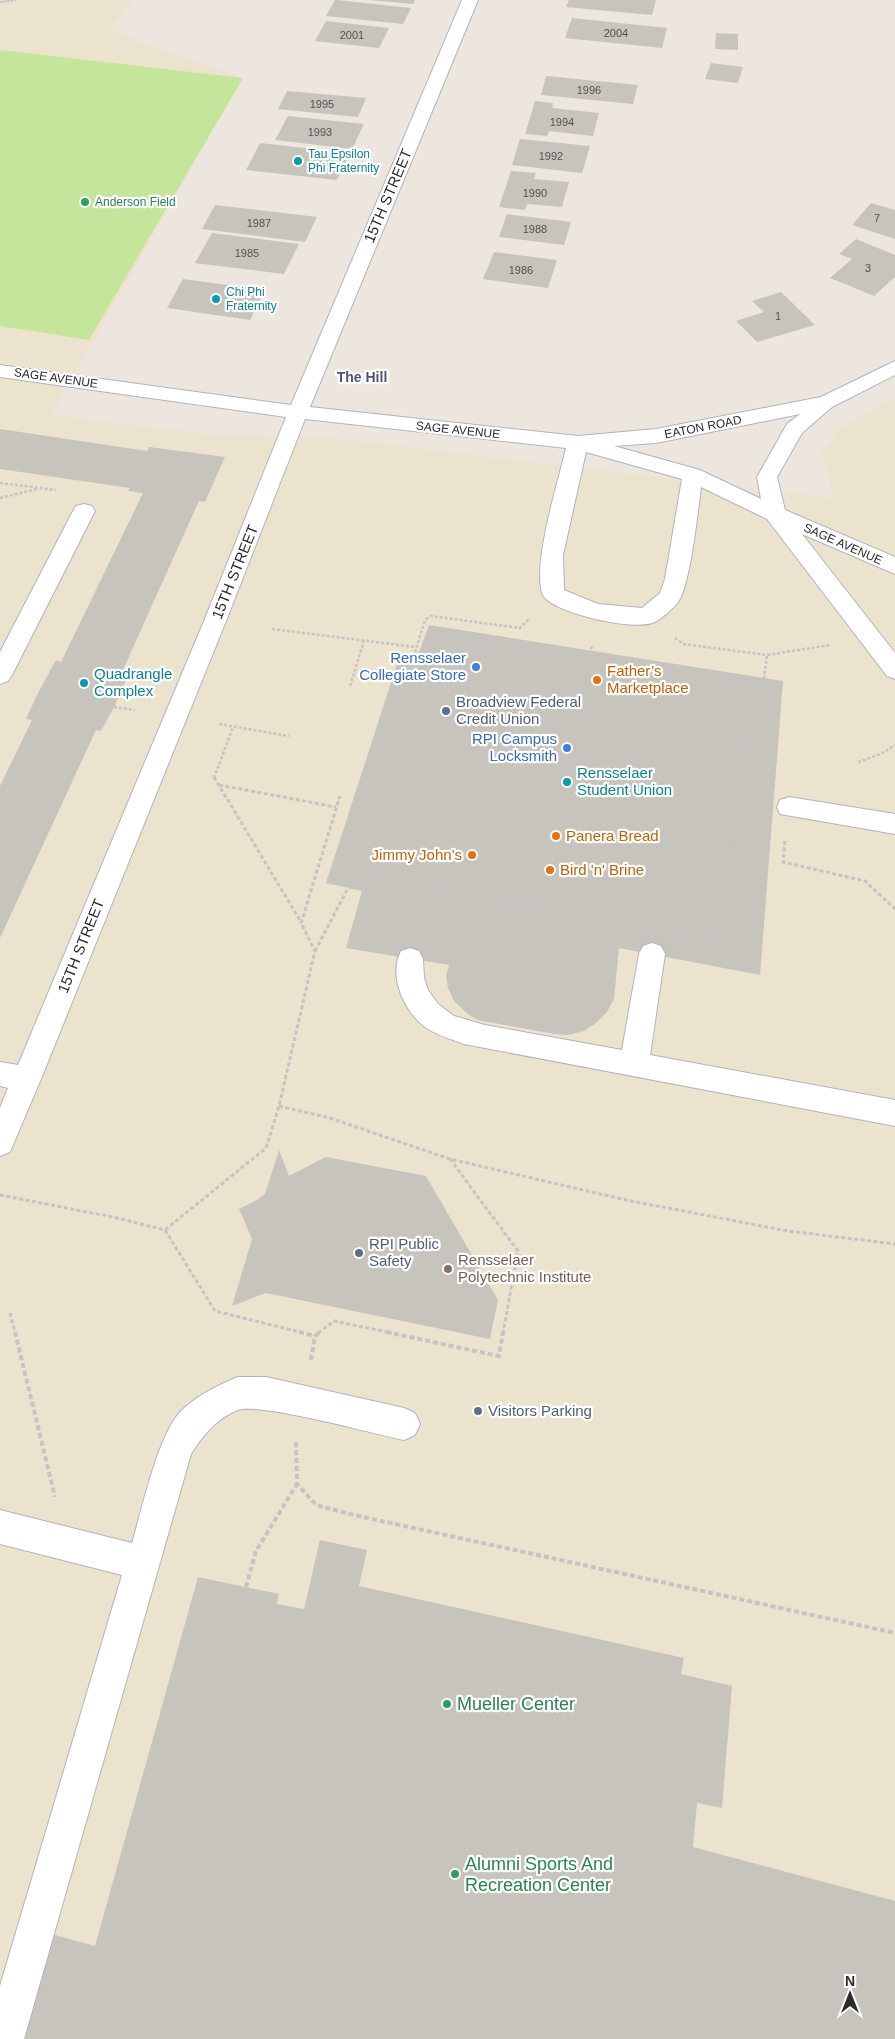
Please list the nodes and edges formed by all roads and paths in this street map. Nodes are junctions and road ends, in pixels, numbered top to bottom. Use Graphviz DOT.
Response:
graph roads {
  1 [pos="17,0"];
  2 [pos="470,0"];
  3 [pos="0,2"];
  4 [pos="895,367"];
  5 [pos="0,371"];
  6 [pos="826,402"];
  7 [pos="299,412"];
  8 [pos="578,443"];
  9 [pos="693,475"];
  10 [pos="40,488"];
  11 [pos="0,498"];
  12 [pos="84,511"];
  13 [pos="775,514"];
  14 [pos="895,566"];
  15 [pos="554,594"];
  16 [pos="272,629"];
  17 [pos="364,641"];
  18 [pos="683,644"];
  19 [pos="831,645"];
  20 [pos="415,647"];
  21 [pos="767,655"];
  22 [pos="895,670"];
  23 [pos="0,675"];
  24 [pos="431,683"];
  25 [pos="350,686"];
  26 [pos="114,707"];
  27 [pos="136,710"];
  28 [pos="220,724"];
  29 [pos="233,727"];
  30 [pos="289,736"];
  31 [pos="895,746"];
  32 [pos="740,754"];
  33 [pos="858,762"];
  34 [pos="218,785"];
  35 [pos="340,796"];
  36 [pos="336,807"];
  37 [pos="789,807"];
  38 [pos="895,824"];
  39 [pos="374,877"];
  40 [pos="895,909"];
  41 [pos="638,922"];
  42 [pos="301,923"];
  43 [pos="677,928"];
  44 [pos="315,951"];
  45 [pos="652,954"];
  46 [pos="410,959"];
  47 [pos="634,1065"];
  48 [pos="0,1074"];
  49 [pos="27,1079"];
  50 [pos="279,1106"];
  51 [pos="895,1113"];
  52 [pos="0,1143"];
  53 [pos="450,1158"];
  54 [pos="0,1195"];
  55 [pos="166,1230"];
  56 [pos="895,1244"];
  57 [pos="10,1313"];
  58 [pos="315,1336"];
  59 [pos="310,1363"];
  60 [pos="404,1424"];
  61 [pos="296,1438"];
  62 [pos="297,1484"];
  63 [pos="0,1527"];
  64 [pos="66,1544"];
  65 [pos="144,1564"];
  66 [pos="246,1587"];
  67 [pos="895,1633"];
  68 [pos="4,2039"];
  1 -- 3 [label="path"];
  2 -- 7 [label="street, 15TH STREET"];
  4 -- 6 [label="street, EATON ROAD"];
  5 -- 7 [label="street, SAGE AVENUE"];
  6 -- 8 [label="street, EATON ROAD"];
  6 -- 13 [label="street, EATON ROAD"];
  7 -- 8 [label="street, SAGE AVENUE"];
  7 -- 49 [label="street, 15TH STREET"];
  8 -- 9 [label="street, SAGE AVENUE"];
  8 -- 15 [label="street"];
  9 -- 13 [label="street, SAGE AVENUE"];
  9 -- 15 [label="street"];
  10 -- 11 [label="path"];
  12 -- 23 [label="street"];
  13 -- 14 [label="street, SAGE AVENUE"];
  13 -- 22 [label="street"];
  15 -- 20 [label="path"];
  16 -- 17 [label="path"];
  17 -- 20 [label="path"];
  17 -- 25 [label="path"];
  18 -- 21 [label="path"];
  19 -- 21 [label="path"];
  20 -- 24 [label="path"];
  21 -- 32 [label="path"];
  24 -- 32 [label="path"];
  24 -- 39 [label="path"];
  26 -- 27 [label="path"];
  28 -- 29 [label="path"];
  29 -- 30 [label="path"];
  29 -- 34 [label="path"];
  31 -- 33 [label="path"];
  32 -- 43 [label="path"];
  34 -- 36 [label="path"];
  34 -- 42 [label="path"];
  35 -- 36 [label="path"];
  36 -- 42 [label="path"];
  37 -- 38 [label="street"];
  37 -- 40 [label="path"];
  39 -- 41 [label="path"];
  39 -- 44 [label="path"];
  42 -- 44 [label="path"];
  44 -- 50 [label="path"];
  45 -- 47 [label="street"];
  46 -- 47 [label="street"];
  47 -- 51 [label="street"];
  48 -- 49 [label="street"];
  49 -- 52 [label="street, 15TH STREET"];
  50 -- 53 [label="path"];
  50 -- 55 [label="path"];
  53 -- 56 [label="path"];
  53 -- 58 [label="path"];
  54 -- 55 [label="path"];
  55 -- 58 [label="path"];
  57 -- 64 [label="path"];
  58 -- 59 [label="path"];
  60 -- 65 [label="street"];
  61 -- 62 [label="path"];
  62 -- 66 [label="path"];
  62 -- 67 [label="path"];
  63 -- 64 [label="street"];
  64 -- 65 [label="street"];
  65 -- 68 [label="street"];
}
